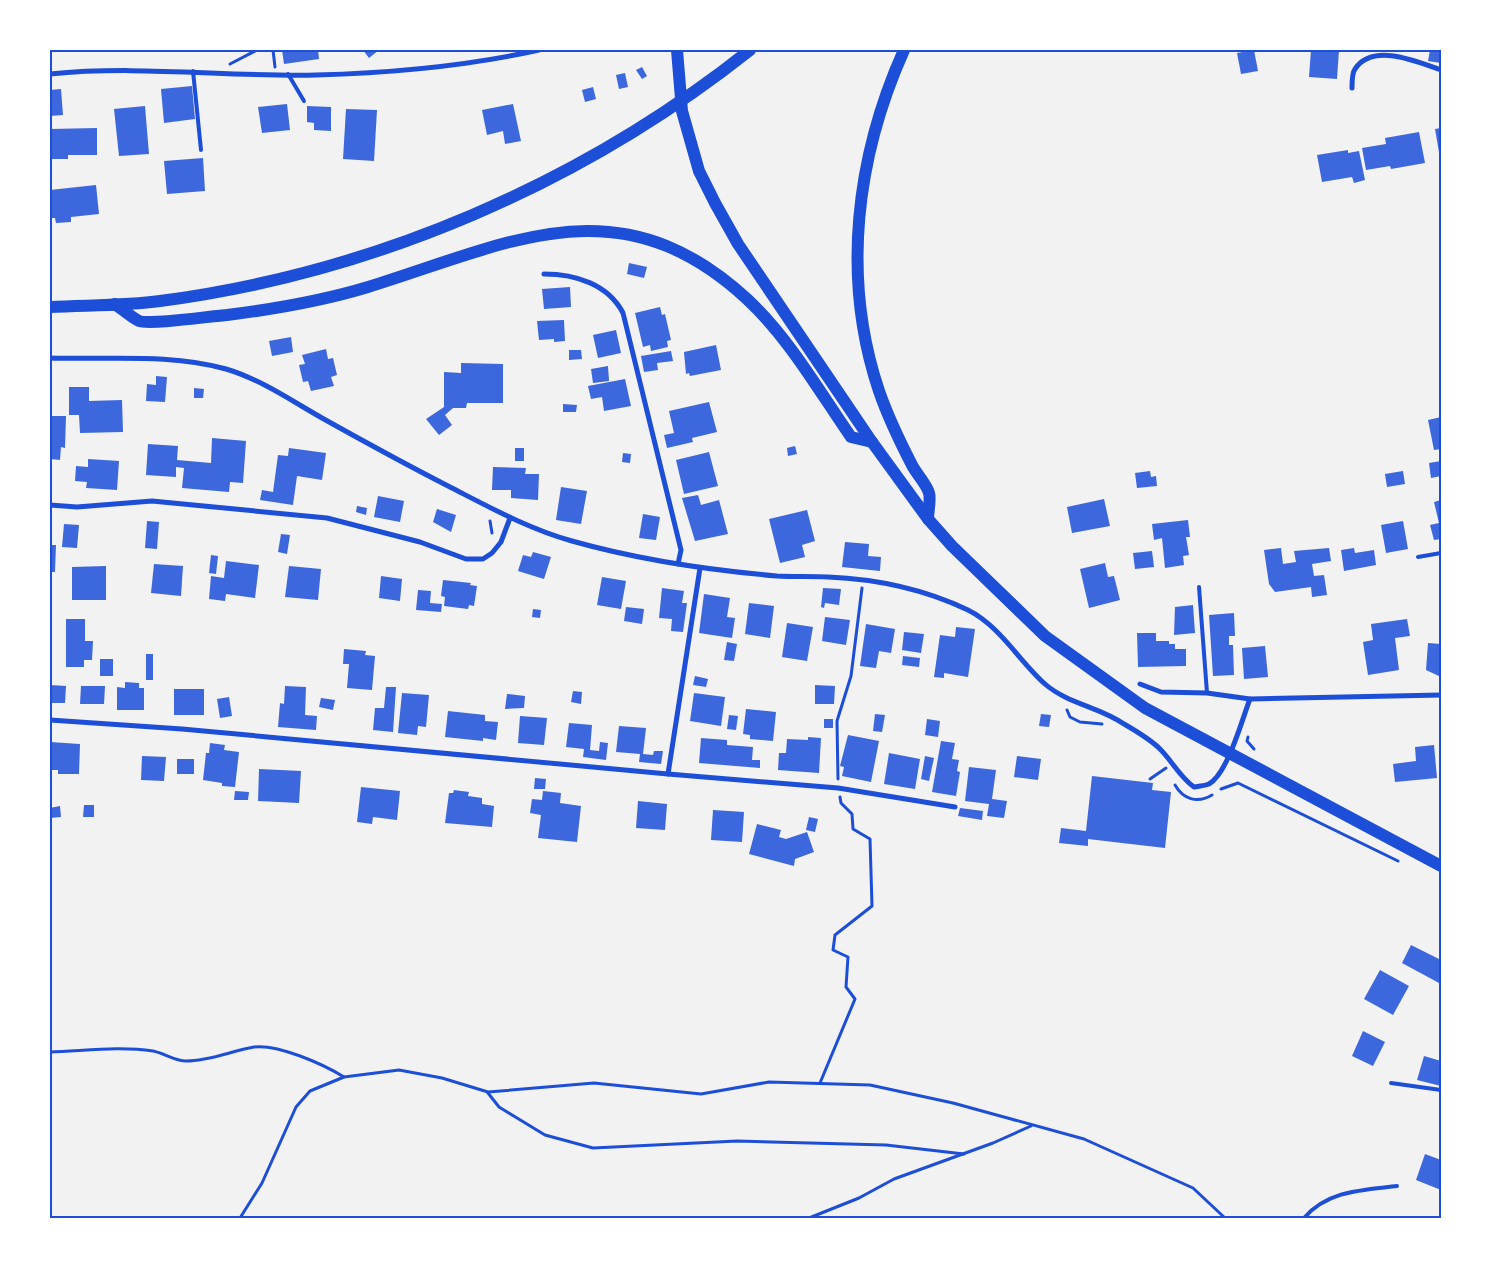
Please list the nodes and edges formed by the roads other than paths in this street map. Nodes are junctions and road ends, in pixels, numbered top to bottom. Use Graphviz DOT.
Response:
graph roads {
  1 [pos="539,50"];
  2 [pos="677,50"];
  3 [pos="750,50"];
  4 [pos="904,50"];
  5 [pos="1441,70"];
  6 [pos="193,72"];
  7 [pos="50,74"];
  8 [pos="288,74"];
  9 [pos="1352,88"];
  10 [pos="304,101"];
  11 [pos="201,150"];
  12 [pos="544,274"];
  13 [pos="115,304"];
  14 [pos="50,308"];
  15 [pos="50,358"];
  16 [pos="872,442"];
  17 [pos="50,505"];
  18 [pos="510,518"];
  19 [pos="928,519"];
  20 [pos="1441,553"];
  21 [pos="1418,557"];
  22 [pos="678,564"];
  23 [pos="700,568"];
  24 [pos="1199,587"];
  25 [pos="1140,684"];
  26 [pos="1207,693"];
  27 [pos="1441,695"];
  28 [pos="1250,699"];
  29 [pos="50,720"];
  30 [pos="1230,754"];
  31 [pos="668,774"];
  32 [pos="955,807"];
  33 [pos="1441,866"];
  34 [pos="1390,1083"];
  35 [pos="1441,1090"];
  36 [pos="1398,1186"];
  37 [pos="1304,1218"];
  1 -- 8 [label="street"];
  2 -- 16 [label="main road"];
  3 -- 13 [label="main road"];
  4 -- 19 [label="main road"];
  5 -- 9 [label="street"];
  6 -- 7 [label="street"];
  6 -- 8 [label="street"];
  6 -- 11 [label="lane"];
  8 -- 10 [label="lane"];
  12 -- 22 [label="street"];
  13 -- 14 [label="main road"];
  13 -- 16 [label="main road"];
  15 -- 18 [label="street"];
  16 -- 19 [label="main road"];
  17 -- 18 [label="street"];
  18 -- 22 [label="street"];
  19 -- 30 [label="main road"];
  20 -- 21 [label="lane"];
  22 -- 23 [label="street"];
  23 -- 30 [label="street"];
  23 -- 31 [label="street"];
  24 -- 26 [label="lane"];
  25 -- 26 [label="street"];
  26 -- 28 [label="street"];
  27 -- 28 [label="street"];
  28 -- 30 [label="street"];
  29 -- 31 [label="street"];
  30 -- 33 [label="main road"];
  31 -- 32 [label="street"];
  34 -- 35 [label="lane"];
  36 -- 37 [label="lane"];
}
